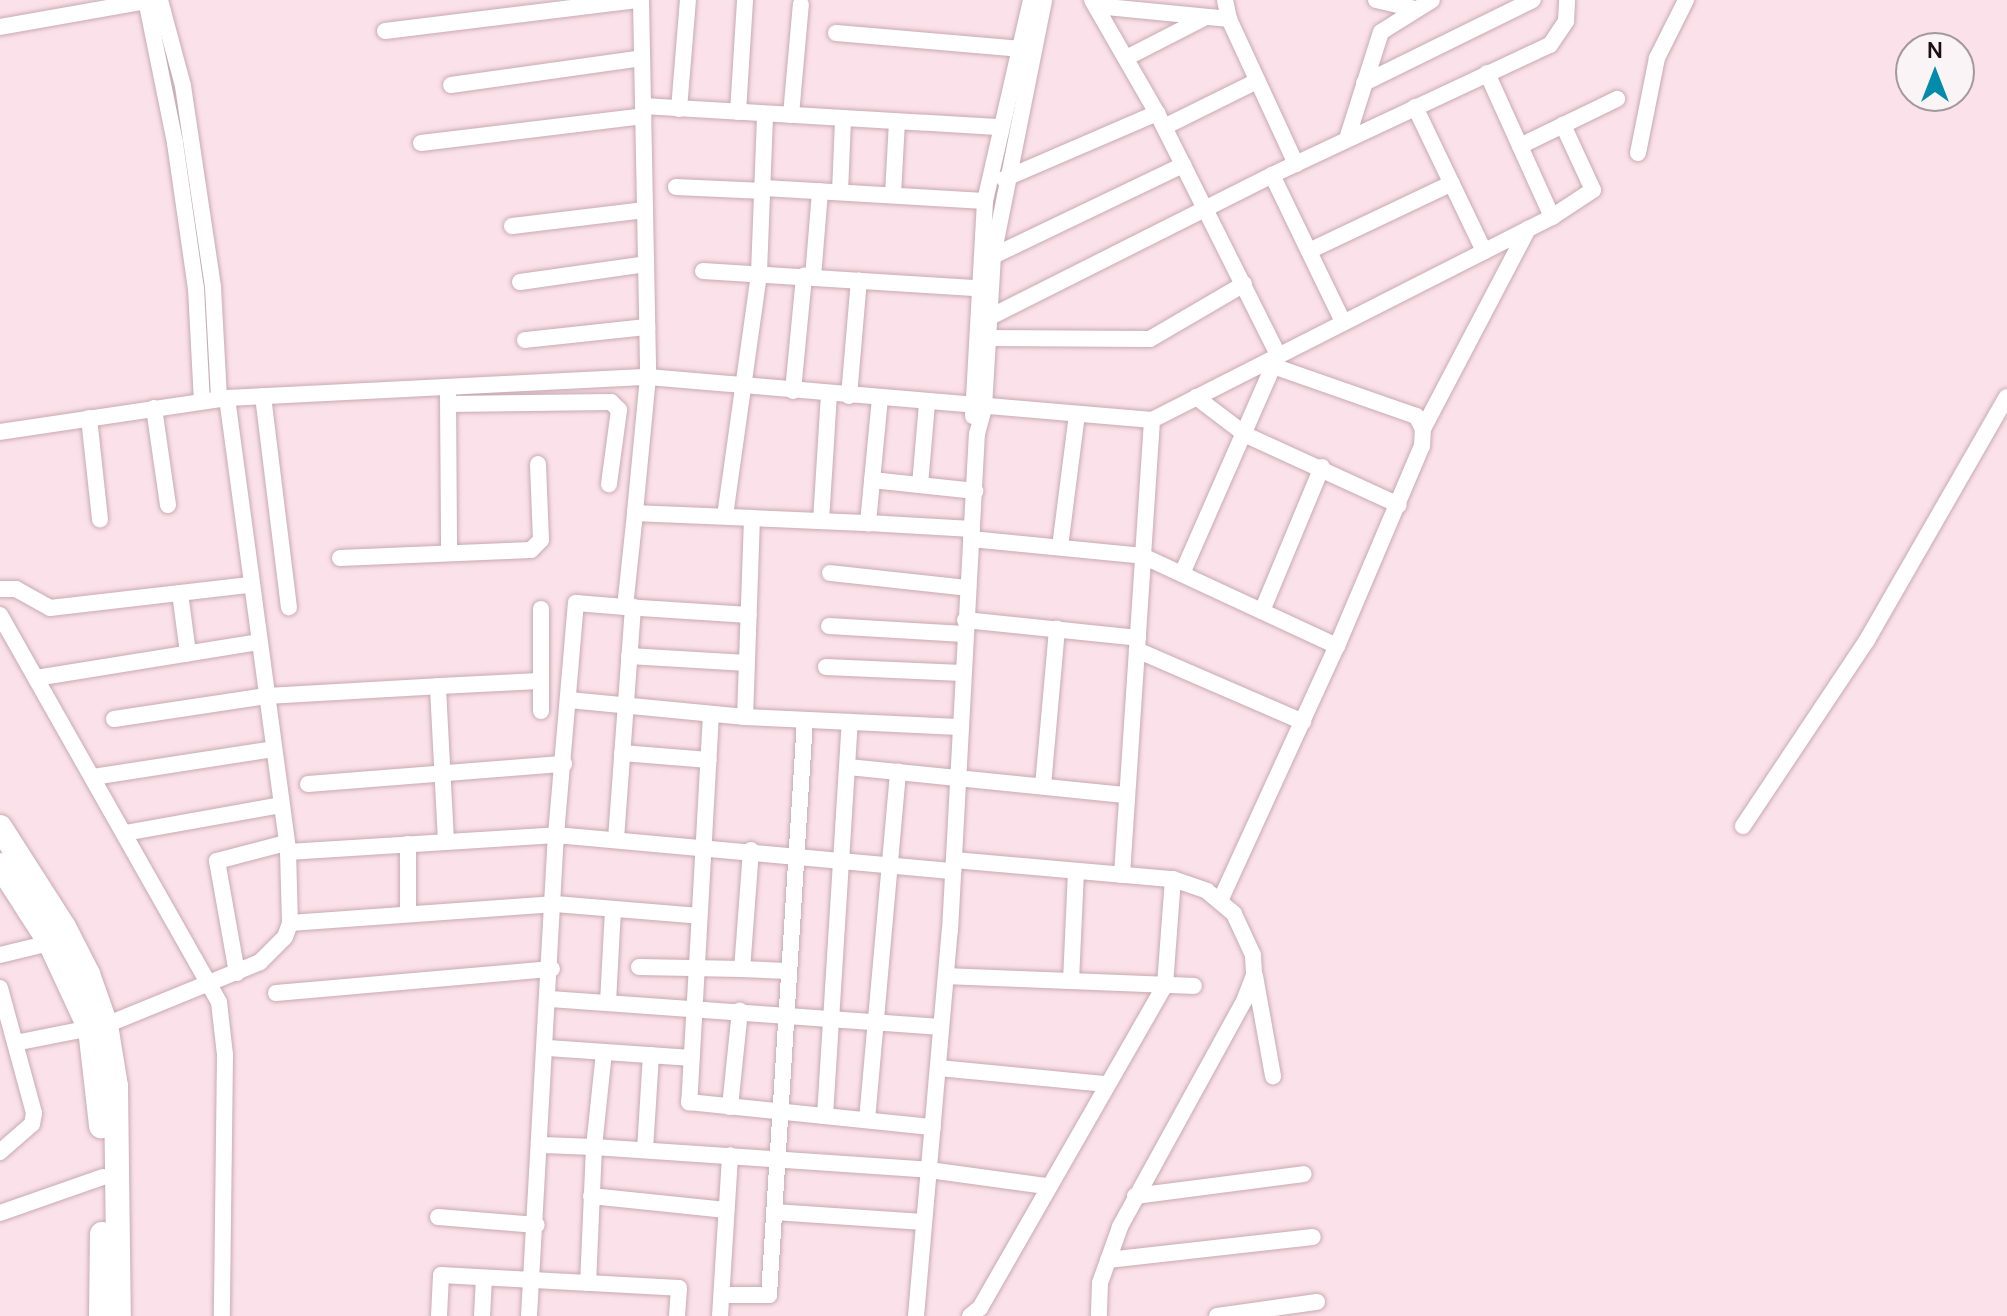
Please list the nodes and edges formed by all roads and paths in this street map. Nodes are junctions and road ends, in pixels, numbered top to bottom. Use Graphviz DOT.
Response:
graph roads {
  1 [pos="146,0"];
  2 [pos="160,0"];
  3 [pos="640,0"];
  4 [pos="688,0"];
  5 [pos="745,0"];
  6 [pos="1031,0"];
  7 [pos="1044,0"];
  8 [pos="1225,0"];
  9 [pos="1376,0"];
  10 [pos="1432,0"];
  11 [pos="1533,0"];
  12 [pos="1567,0"];
  13 [pos="1686,0"];
  14 [pos="1094,3"];
  15 [pos="801,4"];
  16 [pos="1414,9"];
  17 [pos="1206,17"];
  18 [pos="1229,19"];
  19 [pos="0,27"];
  20 [pos="385,31"];
  21 [pos="836,33"];
  22 [pos="1022,49"];
  23 [pos="642,58"];
  24 [pos="1126,58"];
  25 [pos="1487,73"];
  26 [pos="1257,81"];
  27 [pos="1364,83"];
  28 [pos="451,85"];
  29 [pos="1617,99"];
  30 [pos="1415,107"];
  31 [pos="679,109"];
  32 [pos="643,111"];
  33 [pos="738,112"];
  34 [pos="765,114"];
  35 [pos="791,115"];
  36 [pos="843,119"];
  37 [pos="1160,120"];
  38 [pos="897,122"];
  39 [pos="1563,125"];
  40 [pos="1001,127"];
  41 [pos="1347,139"];
  42 [pos="421,143"];
  43 [pos="1520,146"];
  44 [pos="1638,153"];
  45 [pos="1296,164"];
  46 [pos="1183,165"];
  47 [pos="1272,175"];
  48 [pos="1004,179"];
  49 [pos="1452,183"];
  50 [pos="676,187"];
  51 [pos="764,190"];
  52 [pos="820,191"];
  53 [pos="840,192"];
  54 [pos="893,195"];
  55 [pos="985,201"];
  56 [pos="1206,209"];
  57 [pos="645,210"];
  58 [pos="1552,217"];
  59 [pos="512,226"];
  60 [pos="1528,229"];
  61 [pos="1309,251"];
  62 [pos="1484,251"];
  63 [pos="993,256"];
  64 [pos="646,264"];
  65 [pos="703,271"];
  66 [pos="759,273"];
  67 [pos="809,277"];
  68 [pos="859,280"];
  69 [pos="520,282"];
  70 [pos="1244,284"];
  71 [pos="985,289"];
  72 [pos="990,317"];
  73 [pos="1343,322"];
  74 [pos="647,327"];
  75 [pos="989,338"];
  76 [pos="525,340"];
  77 [pos="1276,361"];
  78 [pos="648,377"];
  79 [pos="448,386"];
  80 [pos="745,386"];
  81 [pos="793,391"];
  82 [pos="829,394"];
  83 [pos="263,396"];
  84 [pos="849,396"];
  85 [pos="1196,397"];
  86 [pos="2007,397"];
  87 [pos="223,398"];
  88 [pos="880,398"];
  89 [pos="202,401"];
  90 [pos="927,403"];
  91 [pos="448,404"];
  92 [pos="978,406"];
  93 [pos="154,408"];
  94 [pos="1077,415"];
  95 [pos="89,418"];
  96 [pos="1152,420"];
  97 [pos="1423,429"];
  98 [pos="0,432"];
  99 [pos="1246,435"];
  100 [pos="538,464"];
  101 [pos="1322,467"];
  102 [pos="872,480"];
  103 [pos="609,484"];
  104 [pos="920,485"];
  105 [pos="975,491"];
  106 [pos="168,505"];
  107 [pos="1399,505"];
  108 [pos="635,513"];
  109 [pos="725,516"];
  110 [pos="752,518"];
  111 [pos="100,519"];
  112 [pos="821,521"];
  113 [pos="868,523"];
  114 [pos="972,534"];
  115 [pos="1060,547"];
  116 [pos="449,553"];
  117 [pos="1143,556"];
  118 [pos="340,558"];
  119 [pos="830,573"];
  120 [pos="1182,574"];
  121 [pos="250,585"];
  122 [pos="968,588"];
  123 [pos="0,589"];
  124 [pos="180,593"];
  125 [pos="289,607"];
  126 [pos="629,607"];
  127 [pos="541,609"];
  128 [pos="1262,611"];
  129 [pos="0,615"];
  130 [pos="749,615"];
  131 [pos="829,626"];
  132 [pos="965,627"];
  133 [pos="1057,629"];
  134 [pos="258,642"];
  135 [pos="1137,644"];
  136 [pos="1337,646"];
  137 [pos="188,653"];
  138 [pos="629,656"];
  139 [pos="747,663"];
  140 [pos="826,667"];
  141 [pos="962,673"];
  142 [pos="36,678"];
  143 [pos="541,681"];
  144 [pos="438,686"];
  145 [pos="266,696"];
  146 [pos="569,700"];
  147 [pos="626,705"];
  148 [pos="541,711"];
  149 [pos="711,714"];
  150 [pos="745,717"];
  151 [pos="114,719"];
  152 [pos="805,720"];
  153 [pos="850,722"];
  154 [pos="1303,722"];
  155 [pos="959,727"];
  156 [pos="273,749"];
  157 [pos="622,753"];
  158 [pos="709,760"];
  159 [pos="564,764"];
  160 [pos="849,767"];
  161 [pos="898,771"];
  162 [pos="442,774"];
  163 [pos="93,777"];
  164 [pos="958,777"];
  165 [pos="308,784"];
  166 [pos="1043,786"];
  167 [pos="1127,795"];
  168 [pos="281,805"];
  169 [pos="1743,826"];
  170 [pos="0,827"];
  171 [pos="125,833"];
  172 [pos="556,835"];
  173 [pos="616,839"];
  174 [pos="446,841"];
  175 [pos="408,844"];
  176 [pos="706,847"];
  177 [pos="287,848"];
  178 [pos="751,850"];
  179 [pos="794,854"];
  180 [pos="843,860"];
  181 [pos="890,863"];
  182 [pos="0,865"];
  183 [pos="954,866"];
  184 [pos="1076,871"];
  185 [pos="1122,875"];
  186 [pos="1173,879"];
  187 [pos="1220,901"];
  188 [pos="555,904"];
  189 [pos="613,909"];
  190 [pos="408,914"];
  191 [pos="700,916"];
  192 [pos="290,923"];
  193 [pos="50,943"];
  194 [pos="0,955"];
  195 [pos="639,967"];
  196 [pos="697,968"];
  197 [pos="552,969"];
  198 [pos="742,969"];
  199 [pos="787,971"];
  200 [pos="237,973"];
  201 [pos="1254,975"];
  202 [pos="946,976"];
  203 [pos="1071,981"];
  204 [pos="206,984"];
  205 [pos="1165,985"];
  206 [pos="1194,986"];
  207 [pos="0,988"];
  208 [pos="276,993"];
  209 [pos="550,999"];
  210 [pos="608,1002"];
  211 [pos="695,1008"];
  212 [pos="740,1011"];
  213 [pos="785,1014"];
  214 [pos="831,1018"];
  215 [pos="873,1021"];
  216 [pos="98,1027"];
  217 [pos="941,1027"];
  218 [pos="15,1043"];
  219 [pos="548,1048"];
  220 [pos="604,1052"];
  221 [pos="651,1055"];
  222 [pos="692,1058"];
  223 [pos="939,1068"];
  224 [pos="1273,1076"];
  225 [pos="1106,1084"];
  226 [pos="730,1107"];
  227 [pos="779,1111"];
  228 [pos="825,1116"];
  229 [pos="867,1120"];
  230 [pos="933,1127"];
  231 [pos="542,1145"];
  232 [pos="594,1147"];
  233 [pos="645,1150"];
  234 [pos="0,1152"];
  235 [pos="730,1155"];
  236 [pos="777,1158"];
  237 [pos="929,1170"];
  238 [pos="1304,1174"];
  239 [pos="103,1177"];
  240 [pos="1046,1186"];
  241 [pos="591,1196"];
  242 [pos="1135,1196"];
  243 [pos="726,1210"];
  244 [pos="774,1212"];
  245 [pos="0,1213"];
  246 [pos="438,1217"];
  247 [pos="924,1222"];
  248 [pos="537,1225"];
  249 [pos="1313,1237"];
  250 [pos="1108,1260"];
  251 [pos="484,1278"];
  252 [pos="533,1280"];
  253 [pos="588,1283"];
  254 [pos="722,1295"];
  255 [pos="1317,1302"];
  256 [pos="1099,1315"];
  257 [pos="101,1316"];
  258 [pos="119,1316"];
  259 [pos="222,1316"];
  260 [pos="439,1316"];
  261 [pos="482,1316"];
  262 [pos="529,1316"];
  263 [pos="677,1316"];
  264 [pos="720,1316"];
  265 [pos="916,1316"];
  266 [pos="970,1316"];
  267 [pos="1217,1316"];
  1 -- 19 [label="street"];
  1 -- 89 [label="street"];
  2 -- 87 [label="street"];
  3 -- 20 [label="street"];
  3 -- 23 [label="street"];
  4 -- 31 [label="street"];
  5 -- 33 [label="street"];
  6 -- 22 [label="street"];
  7 -- 48 [label="street"];
  8 -- 18 [label="street"];
  9 -- 16 [label="street"];
  10 -- 16 [label="street"];
  11 -- 27 [label="street"];
  12 -- 25 [label="street"];
  13 -- 44 [label="street"];
  14 -- 17 [label="street"];
  14 -- 24 [label="street"];
  15 -- 35 [label="street"];
  16 -- 27 [label="street"];
  17 -- 18 [label="street"];
  17 -- 24 [label="street"];
  18 -- 26 [label="street"];
  21 -- 22 [label="street"];
  22 -- 40 [label="street"];
  23 -- 28 [label="street"];
  23 -- 32 [label="street"];
  24 -- 37 [label="street"];
  25 -- 30 [label="street"];
  25 -- 43 [label="street"];
  26 -- 37 [label="street"];
  26 -- 45 [label="street"];
  27 -- 41 [label="street"];
  29 -- 39 [label="street"];
  30 -- 41 [label="street"];
  30 -- 49 [label="street"];
  31 -- 32 [label="street"];
  31 -- 33 [label="street"];
  32 -- 42 [label="street"];
  32 -- 57 [label="street"];
  33 -- 34 [label="street"];
  34 -- 35 [label="street"];
  34 -- 51 [label="street"];
  35 -- 36 [label="street"];
  36 -- 38 [label="street"];
  36 -- 53 [label="street"];
  37 -- 46 [label="street"];
  37 -- 48 [label="street"];
  38 -- 40 [label="street"];
  38 -- 54 [label="street"];
  39 -- 43 [label="street"];
  39 -- 58 [label="street"];
  40 -- 55 [label="street"];
  41 -- 45 [label="street"];
  43 -- 58 [label="street"];
  45 -- 47 [label="street"];
  46 -- 56 [label="street"];
  46 -- 63 [label="street"];
  47 -- 56 [label="street"];
  47 -- 61 [label="street"];
  48 -- 63 [label="street"];
  49 -- 61 [label="street"];
  49 -- 62 [label="street"];
  50 -- 51 [label="street"];
  51 -- 52 [label="street"];
  51 -- 66 [label="street"];
  52 -- 53 [label="street"];
  52 -- 67 [label="street"];
  53 -- 54 [label="street"];
  54 -- 55 [label="street"];
  55 -- 71 [label="street"];
  56 -- 70 [label="street"];
  56 -- 72 [label="street"];
  57 -- 59 [label="street"];
  57 -- 64 [label="street"];
  58 -- 60 [label="street"];
  60 -- 62 [label="street"];
  60 -- 97 [label="street"];
  61 -- 73 [label="street"];
  62 -- 73 [label="street"];
  63 -- 71 [label="street"];
  64 -- 69 [label="street"];
  64 -- 74 [label="street"];
  65 -- 66 [label="street"];
  66 -- 67 [label="street"];
  66 -- 80 [label="street"];
  67 -- 68 [label="street"];
  67 -- 81 [label="street"];
  68 -- 71 [label="street"];
  68 -- 84 [label="street"];
  70 -- 75 [label="street"];
  70 -- 77 [label="street"];
  71 -- 72 [label="street"];
  71 -- 92 [label="street"];
  72 -- 75 [label="street"];
  73 -- 77 [label="street"];
  74 -- 76 [label="street"];
  74 -- 78 [label="street"];
  75 -- 92 [label="street"];
  77 -- 85 [label="street"];
  77 -- 97 [label="street"];
  77 -- 99 [label="street"];
  78 -- 79 [label="street"];
  78 -- 80 [label="street"];
  78 -- 108 [label="street"];
  79 -- 83 [label="street"];
  79 -- 91 [label="street"];
  80 -- 81 [label="street"];
  80 -- 109 [label="street"];
  81 -- 82 [label="street"];
  82 -- 84 [label="street"];
  82 -- 112 [label="street"];
  83 -- 87 [label="street"];
  83 -- 125 [label="street"];
  84 -- 88 [label="street"];
  85 -- 96 [label="street"];
  85 -- 99 [label="street"];
  86 -- 169 [label="street"];
  87 -- 89 [label="street"];
  87 -- 121 [label="street"];
  88 -- 90 [label="street"];
  88 -- 102 [label="street"];
  89 -- 93 [label="street"];
  90 -- 92 [label="street"];
  90 -- 104 [label="street"];
  91 -- 103 [label="street"];
  91 -- 116 [label="street"];
  92 -- 94 [label="street"];
  92 -- 105 [label="street"];
  93 -- 95 [label="street"];
  93 -- 106 [label="street"];
  94 -- 96 [label="street"];
  94 -- 115 [label="street"];
  95 -- 98 [label="street"];
  95 -- 111 [label="street"];
  96 -- 117 [label="street"];
  97 -- 107 [label="street"];
  99 -- 101 [label="street"];
  99 -- 120 [label="street"];
  100 -- 116 [label="street"];
  101 -- 107 [label="street"];
  101 -- 128 [label="street"];
  102 -- 104 [label="street"];
  102 -- 113 [label="street"];
  104 -- 105 [label="street"];
  105 -- 114 [label="street"];
  107 -- 136 [label="street"];
  108 -- 109 [label="street"];
  108 -- 126 [label="street"];
  109 -- 110 [label="street"];
  110 -- 112 [label="street"];
  110 -- 130 [label="street"];
  112 -- 113 [label="street"];
  113 -- 114 [label="street"];
  114 -- 115 [label="street"];
  114 -- 122 [label="street"];
  115 -- 117 [label="street"];
  116 -- 118 [label="street"];
  117 -- 120 [label="street"];
  117 -- 135 [label="street"];
  119 -- 122 [label="street"];
  120 -- 128 [label="street"];
  121 -- 124 [label="street"];
  121 -- 134 [label="street"];
  122 -- 132 [label="street"];
  123 -- 124 [label="street"];
  124 -- 137 [label="street"];
  126 -- 130 [label="street"];
  126 -- 138 [label="street"];
  126 -- 146 [label="street"];
  127 -- 143 [label="street"];
  128 -- 136 [label="street"];
  129 -- 142 [label="street"];
  130 -- 139 [label="street"];
  131 -- 132 [label="street"];
  132 -- 133 [label="street"];
  132 -- 141 [label="street"];
  133 -- 135 [label="street"];
  133 -- 166 [label="street"];
  134 -- 137 [label="street"];
  134 -- 145 [label="street"];
  135 -- 154 [label="street"];
  135 -- 167 [label="street"];
  136 -- 154 [label="street"];
  137 -- 142 [label="street"];
  138 -- 139 [label="street"];
  138 -- 147 [label="street"];
  139 -- 150 [label="street"];
  140 -- 141 [label="street"];
  141 -- 155 [label="street"];
  142 -- 163 [label="street"];
  143 -- 144 [label="street"];
  143 -- 148 [label="street"];
  144 -- 145 [label="street"];
  144 -- 162 [label="street"];
  145 -- 151 [label="street"];
  145 -- 156 [label="street"];
  146 -- 147 [label="street"];
  146 -- 159 [label="street"];
  147 -- 149 [label="street"];
  147 -- 157 [label="street"];
  149 -- 150 [label="street"];
  149 -- 158 [label="street"];
  150 -- 152 [label="street"];
  152 -- 153 [label="street"];
  152 -- 179 [label="street"];
  153 -- 155 [label="street"];
  153 -- 160 [label="street"];
  154 -- 187 [label="street"];
  155 -- 164 [label="street"];
  156 -- 163 [label="street"];
  156 -- 168 [label="street"];
  157 -- 158 [label="street"];
  157 -- 173 [label="street"];
  158 -- 176 [label="street"];
  159 -- 162 [label="street"];
  159 -- 172 [label="street"];
  160 -- 161 [label="street"];
  160 -- 180 [label="street"];
  161 -- 164 [label="street"];
  161 -- 181 [label="street"];
  162 -- 165 [label="street"];
  162 -- 174 [label="street"];
  163 -- 171 [label="street"];
  164 -- 166 [label="street"];
  164 -- 183 [label="street"];
  166 -- 167 [label="street"];
  167 -- 185 [label="street"];
  168 -- 171 [label="street"];
  168 -- 177 [label="street"];
  170 -- 216 [label="main road"];
  171 -- 204 [label="street"];
  172 -- 173 [label="street"];
  172 -- 174 [label="street"];
  172 -- 188 [label="street"];
  173 -- 176 [label="street"];
  174 -- 175 [label="street"];
  175 -- 177 [label="street"];
  175 -- 190 [label="street"];
  176 -- 178 [label="street"];
  176 -- 191 [label="street"];
  177 -- 192 [label="street"];
  177 -- 200 [label="street"];
  178 -- 179 [label="street"];
  178 -- 198 [label="street"];
  179 -- 180 [label="street"];
  179 -- 199 [label="street"];
  180 -- 181 [label="street"];
  180 -- 214 [label="street"];
  181 -- 183 [label="street"];
  181 -- 215 [label="street"];
  182 -- 193 [label="main road"];
  183 -- 184 [label="street"];
  183 -- 202 [label="street"];
  184 -- 185 [label="street"];
  184 -- 203 [label="street"];
  185 -- 186 [label="street"];
  186 -- 187 [label="street"];
  186 -- 205 [label="street"];
  187 -- 201 [label="street"];
  188 -- 189 [label="street"];
  188 -- 190 [label="street"];
  188 -- 197 [label="street"];
  189 -- 191 [label="street"];
  189 -- 210 [label="street"];
  190 -- 192 [label="street"];
  191 -- 196 [label="street"];
  192 -- 200 [label="street"];
  193 -- 194 [label="street"];
  193 -- 216 [label="main road"];
  195 -- 196 [label="street"];
  196 -- 198 [label="street"];
  196 -- 211 [label="street"];
  197 -- 208 [label="street"];
  197 -- 209 [label="street"];
  198 -- 199 [label="street"];
  199 -- 213 [label="street"];
  200 -- 204 [label="street"];
  201 -- 224 [label="street"];
  201 -- 242 [label="street"];
  202 -- 203 [label="street"];
  202 -- 217 [label="street"];
  203 -- 205 [label="street"];
  204 -- 216 [label="street"];
  204 -- 259 [label="street"];
  205 -- 206 [label="street"];
  205 -- 225 [label="street"];
  207 -- 218 [label="street"];
  209 -- 210 [label="street"];
  209 -- 219 [label="street"];
  210 -- 211 [label="street"];
  211 -- 212 [label="street"];
  211 -- 222 [label="street"];
  212 -- 213 [label="street"];
  212 -- 226 [label="street"];
  213 -- 214 [label="street"];
  213 -- 227 [label="street"];
  214 -- 215 [label="street"];
  214 -- 228 [label="street"];
  215 -- 217 [label="street"];
  215 -- 229 [label="street"];
  216 -- 218 [label="street"];
  216 -- 239 [label="main road"];
  216 -- 258 [label="main road"];
  217 -- 223 [label="street"];
  218 -- 234 [label="street"];
  219 -- 220 [label="street"];
  219 -- 231 [label="street"];
  220 -- 221 [label="street"];
  220 -- 232 [label="street"];
  221 -- 222 [label="street"];
  221 -- 233 [label="street"];
  222 -- 226 [label="street"];
  223 -- 225 [label="street"];
  223 -- 230 [label="street"];
  225 -- 240 [label="street"];
  226 -- 227 [label="street"];
  227 -- 228 [label="street"];
  227 -- 236 [label="street"];
  228 -- 229 [label="street"];
  229 -- 230 [label="street"];
  230 -- 237 [label="street"];
  231 -- 232 [label="street"];
  231 -- 248 [label="street"];
  232 -- 233 [label="street"];
  232 -- 241 [label="street"];
  233 -- 235 [label="street"];
  235 -- 236 [label="street"];
  235 -- 243 [label="street"];
  236 -- 237 [label="street"];
  236 -- 244 [label="street"];
  237 -- 240 [label="street"];
  237 -- 247 [label="street"];
  238 -- 242 [label="street"];
  239 -- 245 [label="street"];
  239 -- 257 [label="main road"];
  240 -- 266 [label="street"];
  241 -- 243 [label="street"];
  241 -- 253 [label="street"];
  242 -- 250 [label="street"];
  243 -- 254 [label="street"];
  244 -- 247 [label="street"];
  244 -- 254 [label="street"];
  246 -- 248 [label="street"];
  247 -- 265 [label="street"];
  248 -- 252 [label="street"];
  249 -- 250 [label="street"];
  250 -- 256 [label="street"];
  251 -- 252 [label="street"];
  251 -- 260 [label="street"];
  251 -- 261 [label="street"];
  252 -- 253 [label="street"];
  252 -- 262 [label="street"];
  253 -- 263 [label="street"];
  254 -- 264 [label="street"];
  255 -- 267 [label="street"];
}
